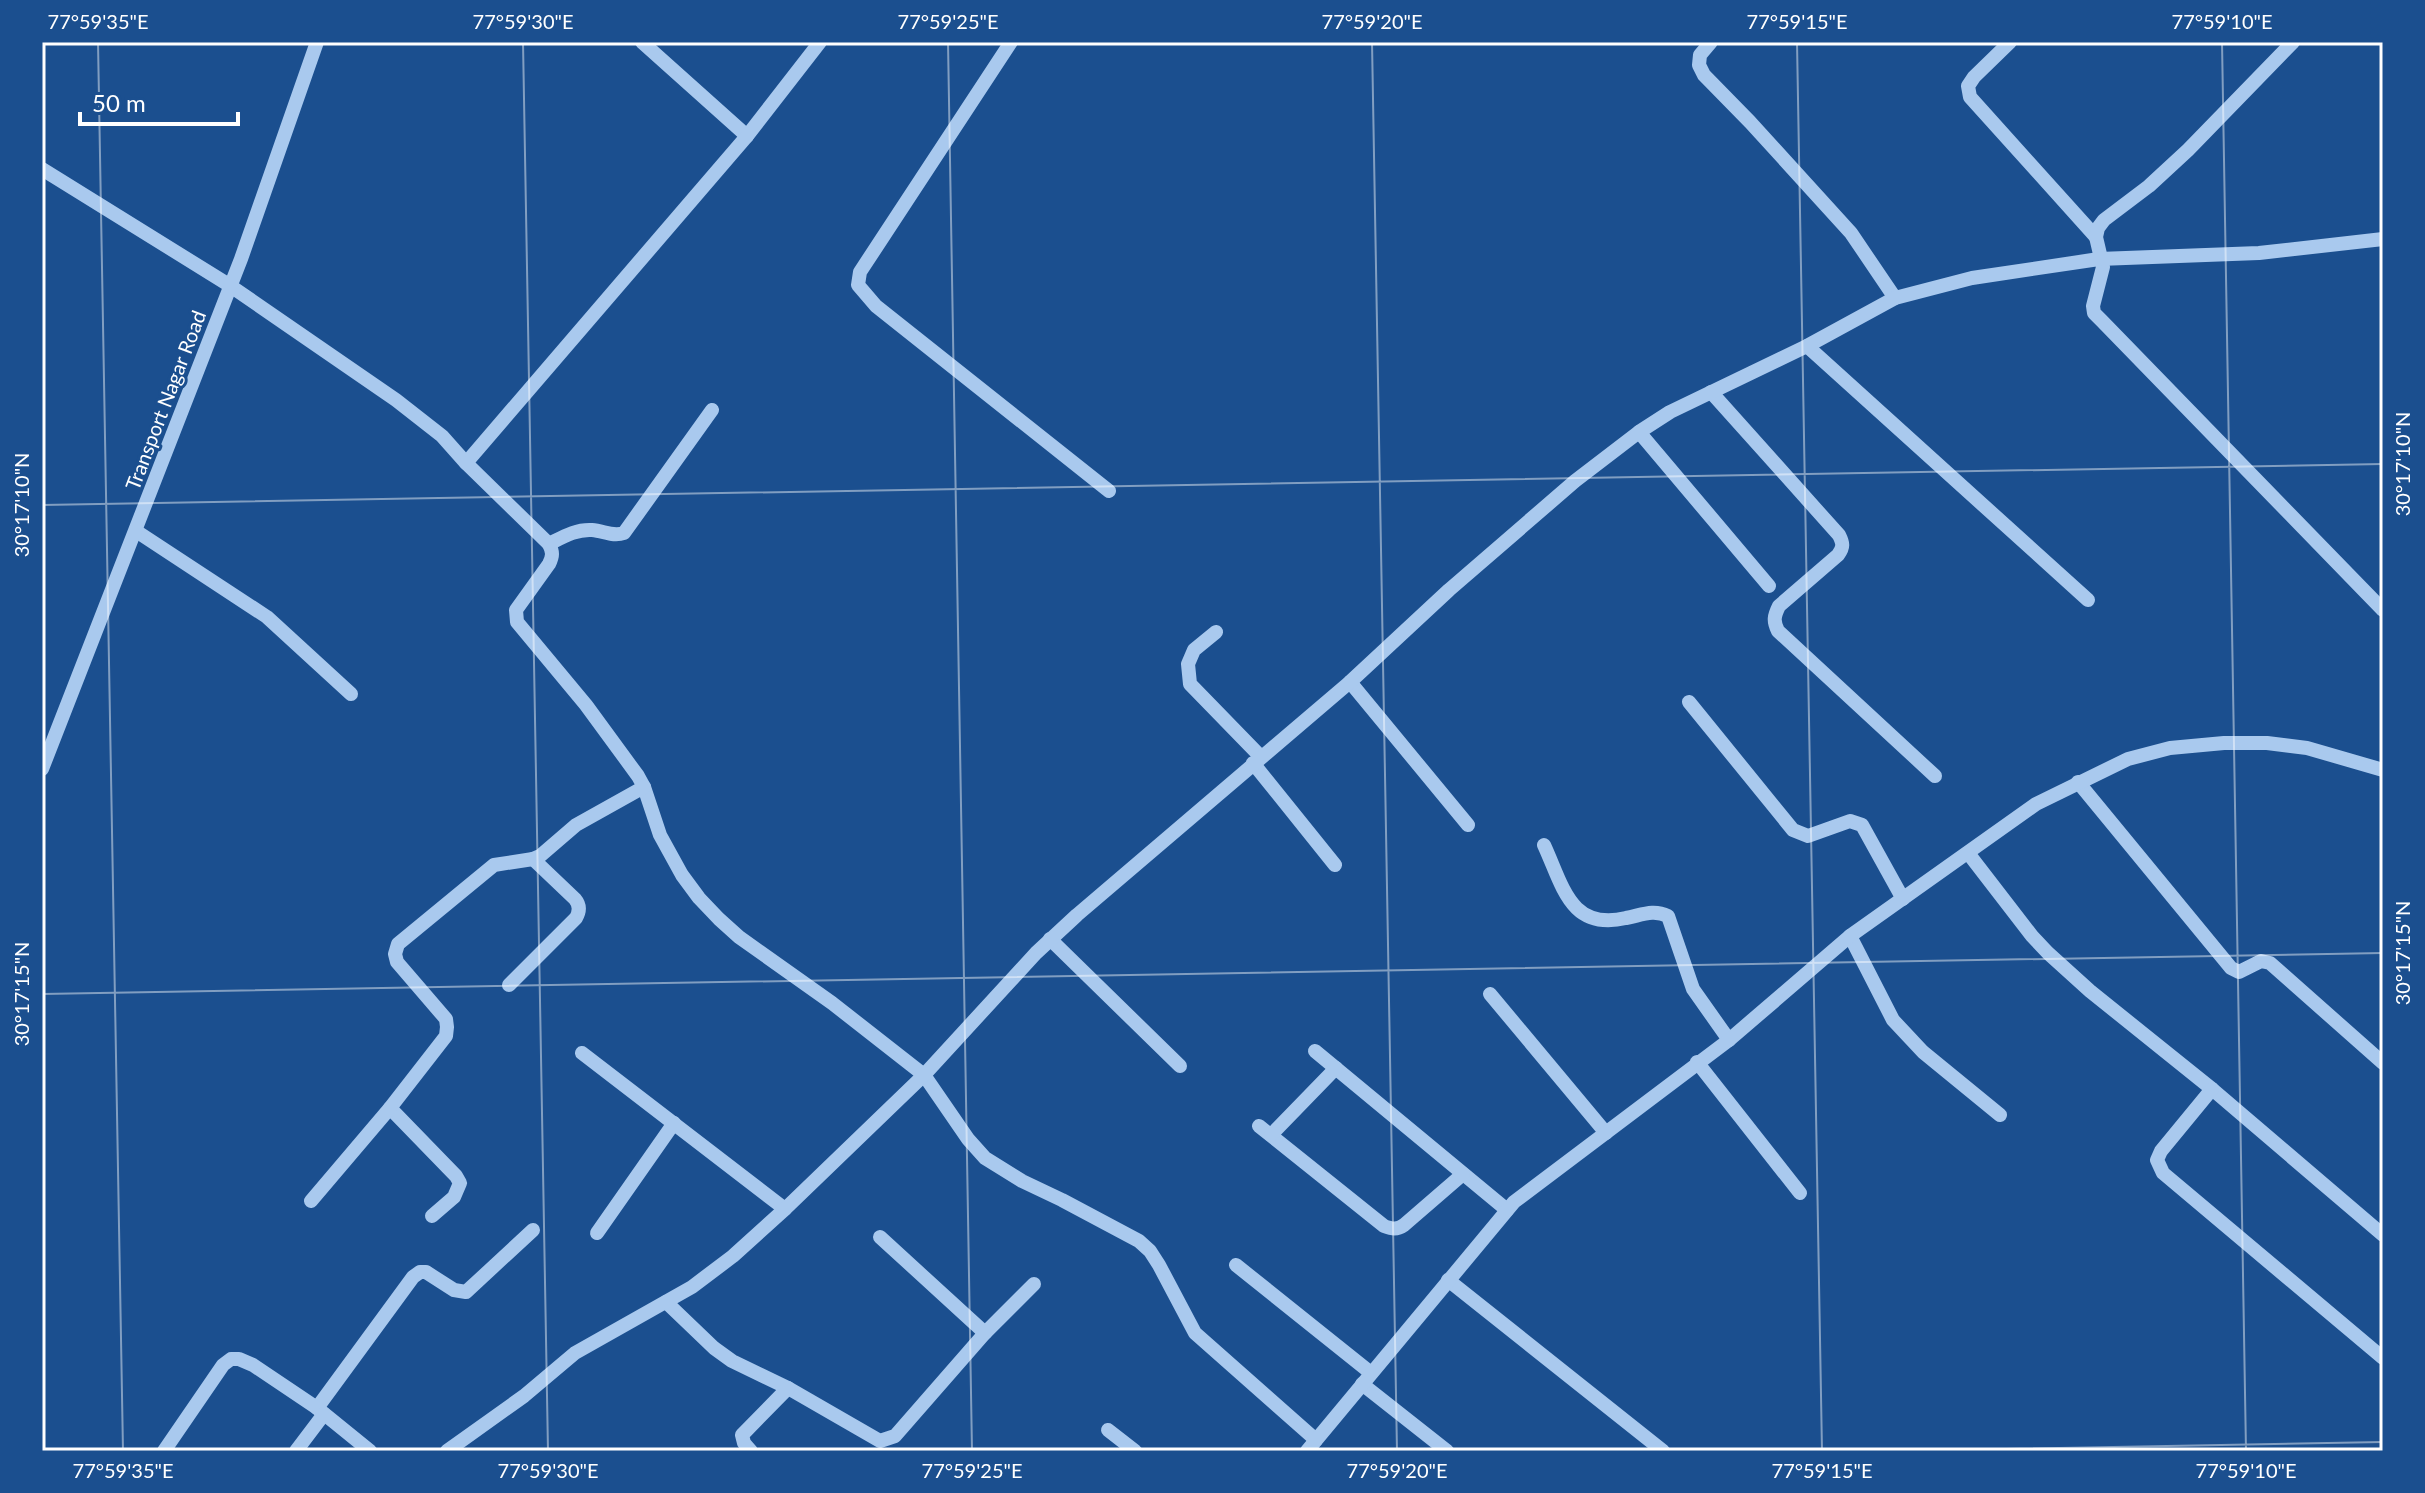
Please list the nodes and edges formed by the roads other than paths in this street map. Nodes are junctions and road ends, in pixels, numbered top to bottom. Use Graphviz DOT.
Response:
graph roads {
  1 [pos="317,42"];
  2 [pos="642,42"];
  3 [pos="820,42"];
  4 [pos="1011,42"];
  5 [pos="1711,42"];
  6 [pos="2293,42"];
  7 [pos="2008,43"];
  8 [pos="747,136"];
  9 [pos="42,169"];
  10 [pos="2096,237"];
  11 [pos="2383,239"];
  12 [pos="2099,259"];
  13 [pos="229,285"];
  14 [pos="1895,298"];
  15 [pos="1807,346"];
  16 [pos="1711,392"];
  17 [pos="712,410"];
  18 [pos="1639,432"];
  19 [pos="466,463"];
  20 [pos="1109,491"];
  21 [pos="136,531"];
  22 [pos="549,544"];
  23 [pos="1769,586"];
  24 [pos="2088,600"];
  25 [pos="2383,610"];
  26 [pos="1216,632"];
  27 [pos="1350,682"];
  28 [pos="351,694"];
  29 [pos="1689,702"];
  30 [pos="1257,760"];
  31 [pos="42,769"];
  32 [pos="2383,770"];
  33 [pos="1935,776"];
  34 [pos="2078,782"];
  35 [pos="644,787"];
  36 [pos="1468,825"];
  37 [pos="1544,845"];
  38 [pos="1968,853"];
  39 [pos="533,859"];
  40 [pos="1335,865"];
  41 [pos="1903,899"];
  42 [pos="1850,936"];
  43 [pos="1050,939"];
  44 [pos="509,985"];
  45 [pos="1490,994"];
  46 [pos="1729,1040"];
  47 [pos="1315,1051"];
  48 [pos="582,1053"];
  49 [pos="1697,1062"];
  50 [pos="2383,1063"];
  51 [pos="1180,1066"];
  52 [pos="1336,1068"];
  53 [pos="924,1075"];
  54 [pos="2212,1089"];
  55 [pos="390,1108"];
  56 [pos="2000,1115"];
  57 [pos="674,1123"];
  58 [pos="1606,1133"];
  59 [pos="1463,1174"];
  60 [pos="1800,1193"];
  61 [pos="311,1201"];
  62 [pos="785,1209"];
  63 [pos="1507,1210"];
  64 [pos="432,1216"];
  65 [pos="533,1230"];
  66 [pos="597,1233"];
  67 [pos="2383,1235"];
  68 [pos="880,1237"];
  69 [pos="1236,1265"];
  70 [pos="1448,1280"];
  71 [pos="1034,1284"];
  72 [pos="666,1302"];
  73 [pos="985,1333"];
  74 [pos="2383,1358"];
  75 [pos="1367,1378"];
  76 [pos="788,1388"];
  77 [pos="321,1411"];
  78 [pos="1108,1430"];
  79 [pos="1312,1446"];
  80 [pos="164,1451"];
  81 [pos="296,1451"];
  82 [pos="370,1451"];
  83 [pos="447,1451"];
  84 [pos="751,1451"];
  85 [pos="1135,1451"];
  86 [pos="1447,1451"];
  87 [pos="1663,1451"];
  1 -- 13 [label="street, Transport Nagar Road"];
  2 -- 8 [label="street"];
  3 -- 8 [label="street"];
  4 -- 20 [label="street"];
  5 -- 14 [label="street"];
  6 -- 10 [label="street"];
  7 -- 10 [label="street"];
  8 -- 19 [label="street"];
  9 -- 13 [label="street"];
  10 -- 12 [label="street"];
  11 -- 12 [label="street"];
  12 -- 14 [label="street"];
  12 -- 25 [label="street"];
  13 -- 19 [label="street"];
  13 -- 21 [label="street, Transport Nagar Road"];
  14 -- 15 [label="street"];
  15 -- 16 [label="street"];
  15 -- 24 [label="street"];
  16 -- 18 [label="street"];
  16 -- 33 [label="street"];
  17 -- 22 [label="street"];
  18 -- 23 [label="street"];
  18 -- 27 [label="street"];
  19 -- 22 [label="street"];
  21 -- 28 [label="street"];
  21 -- 31 [label="street, Transport Nagar Road"];
  22 -- 35 [label="street"];
  26 -- 30 [label="street"];
  27 -- 30 [label="street"];
  27 -- 36 [label="street"];
  29 -- 41 [label="street"];
  30 -- 40 [label="street"];
  30 -- 43 [label="street"];
  32 -- 34 [label="street"];
  34 -- 38 [label="street"];
  34 -- 50 [label="street"];
  35 -- 39 [label="street"];
  35 -- 53 [label="street"];
  37 -- 46 [label="street"];
  38 -- 41 [label="street"];
  38 -- 54 [label="street"];
  39 -- 44 [label="street"];
  39 -- 55 [label="street"];
  41 -- 42 [label="street"];
  42 -- 46 [label="street"];
  42 -- 56 [label="street"];
  43 -- 51 [label="street"];
  43 -- 53 [label="street"];
  45 -- 58 [label="street"];
  46 -- 49 [label="street"];
  47 -- 52 [label="street"];
  48 -- 57 [label="street"];
  49 -- 58 [label="street"];
  49 -- 60 [label="street"];
  52 -- 59 [label="street"];
  52 -- 59 [label="street"];
  53 -- 62 [label="street"];
  53 -- 79 [label="street"];
  54 -- 67 [label="street"];
  54 -- 74 [label="street"];
  55 -- 61 [label="street"];
  55 -- 64 [label="street"];
  57 -- 62 [label="street"];
  57 -- 66 [label="street"];
  58 -- 63 [label="street"];
  59 -- 63 [label="street"];
  62 -- 72 [label="street"];
  63 -- 70 [label="street"];
  65 -- 77 [label="street"];
  68 -- 73 [label="street"];
  69 -- 75 [label="street"];
  70 -- 75 [label="street"];
  70 -- 87 [label="street"];
  71 -- 73 [label="street"];
  72 -- 76 [label="street"];
  72 -- 83 [label="street"];
  73 -- 76 [label="street"];
  75 -- 79 [label="street"];
  75 -- 86 [label="street"];
  76 -- 84 [label="street"];
  77 -- 80 [label="street"];
  77 -- 81 [label="street"];
  77 -- 82 [label="street"];
  78 -- 85 [label="street"];
}
